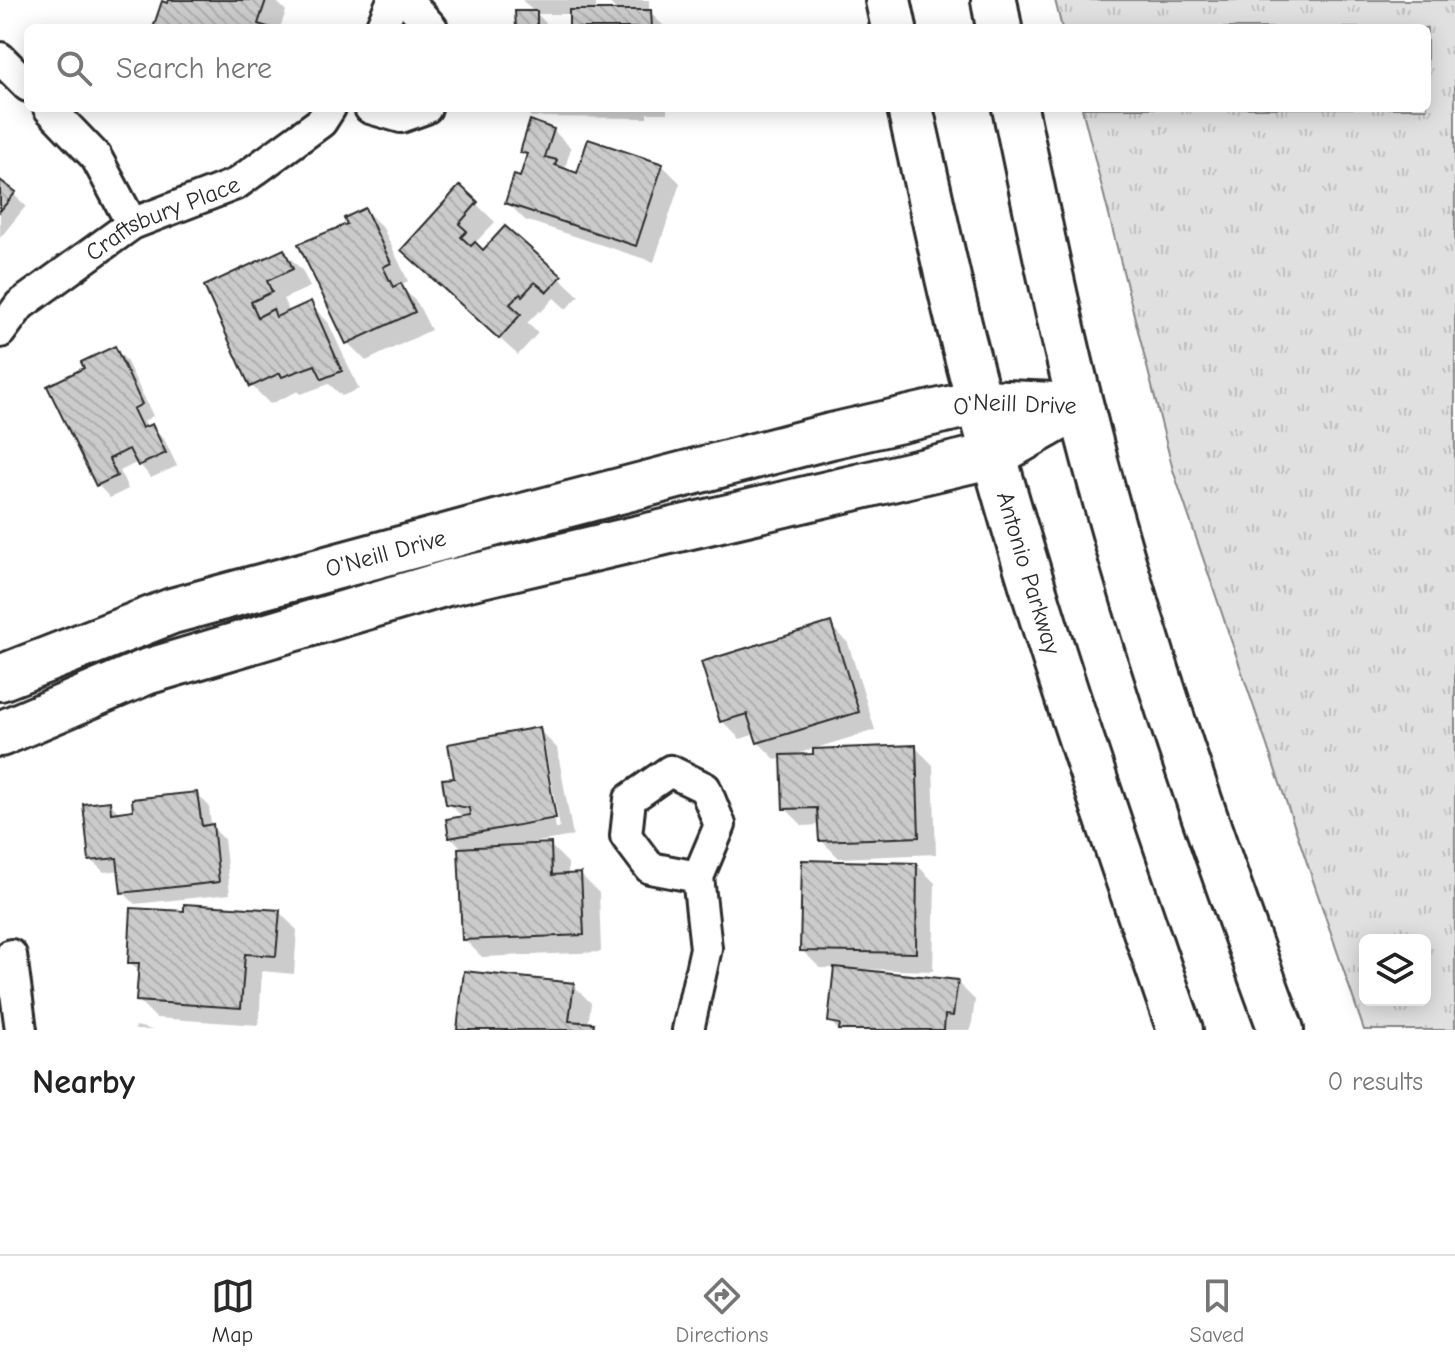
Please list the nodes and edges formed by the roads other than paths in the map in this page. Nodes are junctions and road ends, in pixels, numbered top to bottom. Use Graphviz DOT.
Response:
graph roads {
  1 [pos="393,0"];
  2 [pos="407,0"];
  3 [pos="888,0"];
  4 [pos="994,0"];
  5 [pos="383,24"];
  6 [pos="428,24"];
  7 [pos="893,24"];
  8 [pos="998,24"];
  9 [pos="0,58"];
  10 [pos="24,82"];
  11 [pos="53,112"];
  12 [pos="327,112"];
  13 [pos="384,112"];
  14 [pos="415,112"];
  15 [pos="911,112"];
  16 [pos="1016,112"];
  17 [pos="132,224"];
  18 [pos="0,332"];
  19 [pos="980,402"];
  20 [pos="1080,406"];
  21 [pos="994,455"];
  22 [pos="0,678"];
  23 [pos="0,734"];
  24 [pos="698,877"];
  25 [pos="11,955"];
  26 [pos="21,1030"];
  27 [pos="688,1030"];
  28 [pos="1180,1030"];
  29 [pos="1281,1030"];
  1 -- 5 [label="street"];
  2 -- 6 [label="street"];
  3 -- 7 [label="main road"];
  4 -- 8 [label="main road"];
  9 -- 10 [label="street"];
  11 -- 17 [label="street"];
  12 -- 17 [label="street, Craftsbury Place"];
  13 -- 14 [label="street"];
  15 -- 19 [label="main road, Antonio Parkway"];
  16 -- 20 [label="main road"];
  17 -- 18 [label="street, Craftsbury Place"];
  19 -- 20 [label="main road, O'Neill Drive"];
  19 -- 21 [label="main road, Antonio Parkway"];
  19 -- 22 [label="main road, O'Neill Drive"];
  20 -- 21 [label="main road, O'Neill Drive"];
  20 -- 29 [label="main road"];
  21 -- 23 [label="main road, O'Neill Drive"];
  21 -- 28 [label="main road, Antonio Parkway"];
  24 -- 27 [label="street"];
  25 -- 26 [label="street"];
}
